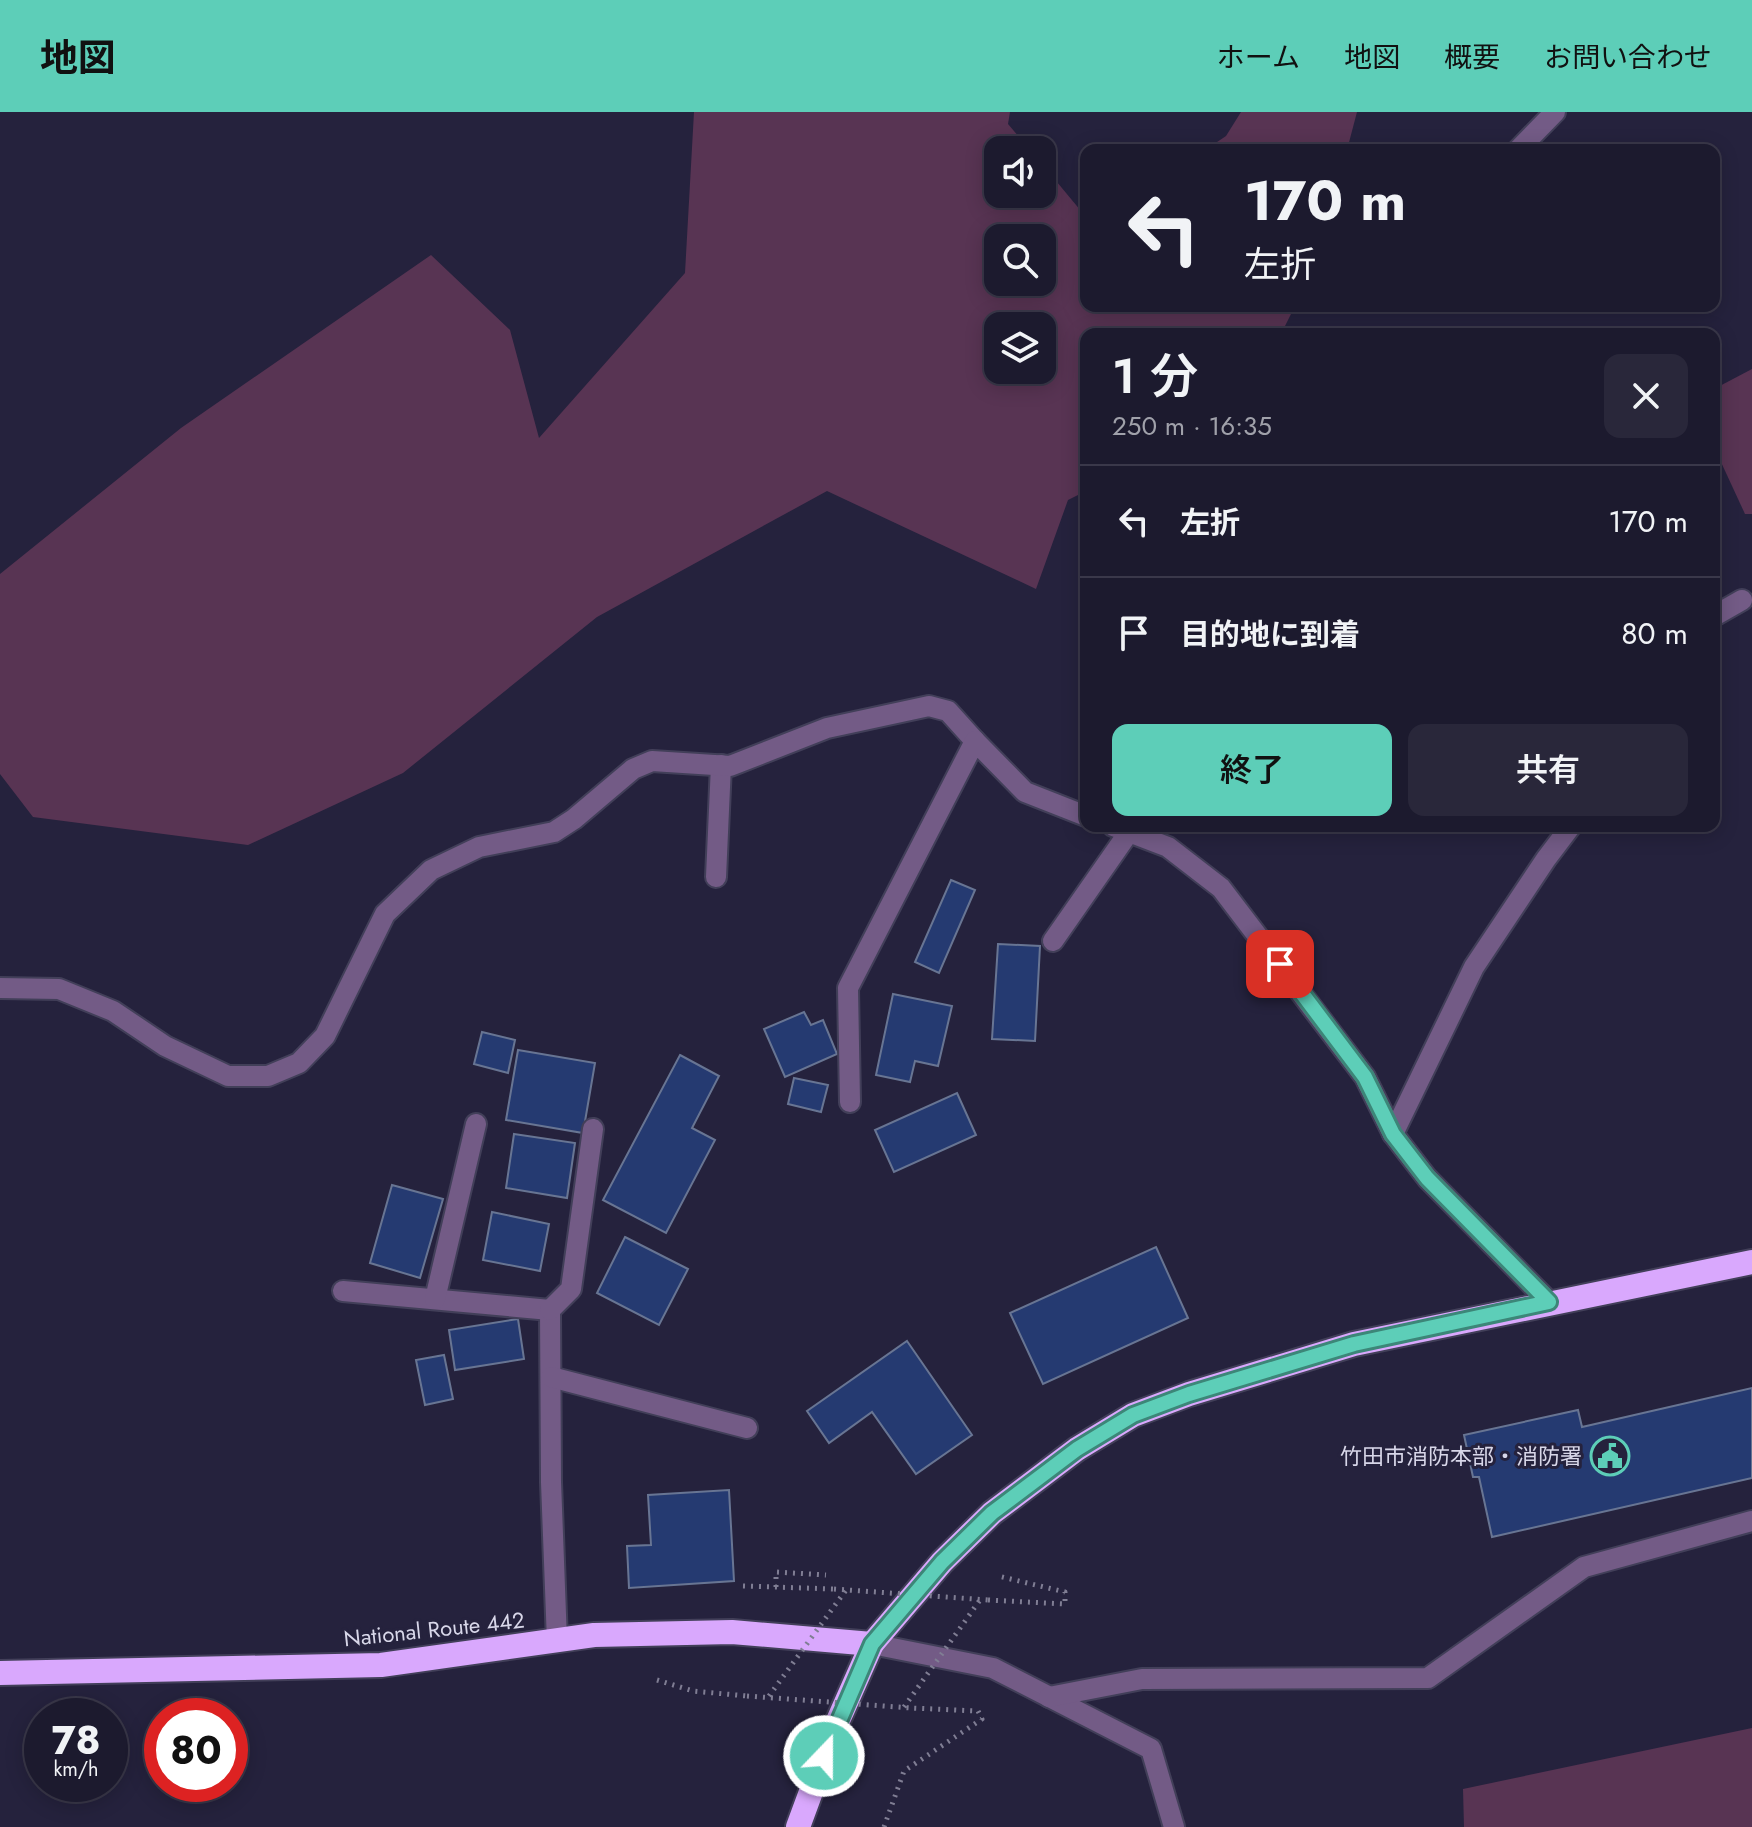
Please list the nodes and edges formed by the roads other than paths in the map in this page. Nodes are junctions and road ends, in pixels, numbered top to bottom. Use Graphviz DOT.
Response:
graph roads {
  1 [pos="1555,112"];
  2 [pos="1524,144"];
  3 [pos="1742,600"];
  4 [pos="1720,613"];
  5 [pos="975,741"];
  6 [pos="721,765"];
  7 [pos="1080,814"];
  8 [pos="1119,832"];
  9 [pos="1129,832"];
  10 [pos="1566,832"];
  11 [pos="716,877"];
  12 [pos="1053,941"];
  13 [pos="0,988"];
  14 [pos="850,1102"];
  15 [pos="476,1124"];
  16 [pos="593,1129"];
  17 [pos="1393,1134"];
  18 [pos="1752,1262"];
  19 [pos="343,1291"];
  20 [pos="435,1299"];
  21 [pos="1549,1302"];
  22 [pos="550,1310"];
  23 [pos="551,1377"];
  24 [pos="747,1428"];
  25 [pos="1752,1521"];
  26 [pos="557,1641"];
  27 [pos="872,1644"];
  28 [pos="0,1673"];
  29 [pos="1049,1697"];
  30 [pos="798,1827"];
  31 [pos="1174,1827"];
  1 -- 2 [label="street"];
  3 -- 4 [label="street"];
  5 -- 6 [label="street"];
  5 -- 7 [label="street"];
  5 -- 14 [label="street"];
  6 -- 11 [label="street"];
  6 -- 13 [label="street"];
  8 -- 12 [label="street"];
  9 -- 17 [label="street"];
  10 -- 17 [label="street"];
  15 -- 20 [label="street"];
  16 -- 22 [label="street"];
  17 -- 21 [label="street"];
  18 -- 21 [label="highway"];
  19 -- 20 [label="street"];
  20 -- 22 [label="street"];
  21 -- 27 [label="highway"];
  22 -- 23 [label="street"];
  23 -- 24 [label="street"];
  23 -- 26 [label="street"];
  25 -- 29 [label="street"];
  26 -- 27 [label="highway, National Route 442"];
  26 -- 28 [label="highway, National Route 442"];
  27 -- 29 [label="street"];
  27 -- 30 [label="highway"];
  29 -- 31 [label="street"];
}
